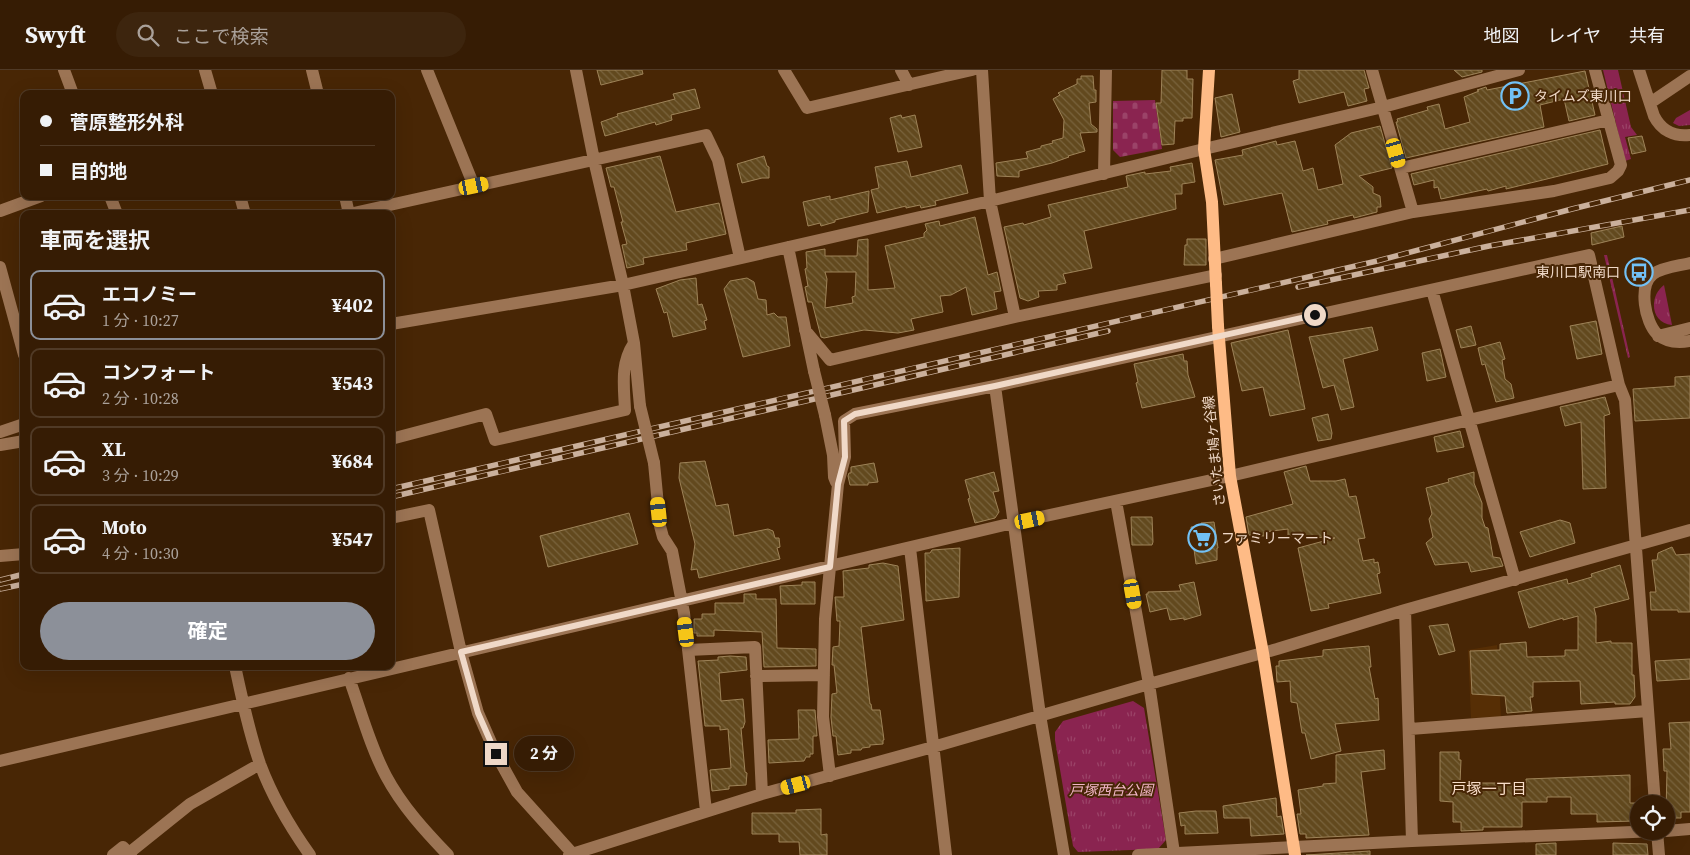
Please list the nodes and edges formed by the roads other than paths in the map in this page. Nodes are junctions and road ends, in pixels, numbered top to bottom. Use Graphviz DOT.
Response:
graph roads {
  1 [pos="64,70"];
  2 [pos="205,70"];
  3 [pos="312,70"];
  4 [pos="427,70"];
  5 [pos="784,70"];
  6 [pos="901,70"];
  7 [pos="972,70"];
  8 [pos="982,70"];
  9 [pos="1106,70"];
  10 [pos="1209,70"];
  11 [pos="1372,70"];
  12 [pos="1596,70"];
  13 [pos="1639,70"];
  14 [pos="578,71"];
  15 [pos="1510,71"];
  16 [pos="1690,76"];
  17 [pos="909,85"];
  18 [pos="72,90"];
  19 [pos="211,90"];
  20 [pos="317,90"];
  21 [pos="1650,103"];
  22 [pos="1383,107"];
  23 [pos="1609,120"];
  24 [pos="1690,135"];
  25 [pos="1204,148"];
  26 [pos="594,160"];
  27 [pos="1401,168"];
  28 [pos="1104,174"];
  29 [pos="474,186"];
  30 [pos="30,200"];
  31 [pos="990,201"];
  32 [pos="367,210"];
  33 [pos="0,211"];
  34 [pos="1413,212"];
  35 [pos="788,247"];
  36 [pos="740,258"];
  37 [pos="1214,258"];
  38 [pos="1690,263"];
  39 [pos="0,267"];
  40 [pos="1216,280"];
  41 [pos="623,285"];
  42 [pos="1432,290"];
  43 [pos="1016,317"];
  44 [pos="395,323"];
  45 [pos="1690,328"];
  46 [pos="805,330"];
  47 [pos="1218,331"];
  48 [pos="1658,336"];
  49 [pos="20,340"];
  50 [pos="1690,341"];
  51 [pos="634,343"];
  52 [pos="1619,385"];
  53 [pos="995,386"];
  54 [pos="1470,418"];
  55 [pos="20,425"];
  56 [pos="0,432"];
  57 [pos="395,438"];
  58 [pos="20,442"];
  59 [pos="0,445"];
  60 [pos="1230,476"];
  61 [pos="838,484"];
  62 [pos="1116,501"];
  63 [pos="395,517"];
  64 [pos="1013,524"];
  65 [pos="1690,530"];
  66 [pos="1635,546"];
  67 [pos="910,548"];
  68 [pos="20,554"];
  69 [pos="0,556"];
  70 [pos="830,567"];
  71 [pos="1515,580"];
  72 [pos="682,602"];
  73 [pos="1405,610"];
  74 [pos="688,650"];
  75 [pos="461,652"];
  76 [pos="1263,653"];
  77 [pos="395,667"];
  78 [pos="236,670"];
  79 [pos="383,670"];
  80 [pos="824,675"];
  81 [pos="756,676"];
  82 [pos="349,678"];
  83 [pos="1149,684"];
  84 [pos="243,703"];
  85 [pos="1648,711"];
  86 [pos="1040,715"];
  87 [pos="1410,730"];
  88 [pos="933,747"];
  89 [pos="0,761"];
  90 [pos="260,764"];
  91 [pos="830,776"];
  92 [pos="762,794"];
  93 [pos="1654,795"];
  94 [pos="706,811"];
  95 [pos="1690,829"];
  96 [pos="1675,830"];
  97 [pos="1630,832"];
  98 [pos="1658,840"];
  99 [pos="1412,841"];
  100 [pos="1295,852"];
  101 [pos="1174,853"];
  102 [pos="130,854"];
  103 [pos="571,854"];
  104 [pos="113,855"];
  105 [pos="310,855"];
  106 [pos="448,855"];
  107 [pos="946,855"];
  108 [pos="1064,855"];
  109 [pos="1138,855"];
  110 [pos="1659,855"];
  1 -- 18 [label="street"];
  2 -- 19 [label="street"];
  3 -- 20 [label="street"];
  4 -- 29 [label="street"];
  5 -- 17 [label="street"];
  6 -- 17 [label="street"];
  7 -- 17 [label="street"];
  8 -- 31 [label="street"];
  9 -- 28 [label="street"];
  10 -- 25 [label="main road, さいたま鳩ヶ谷線"];
  11 -- 22 [label="street"];
  12 -- 23 [label="street"];
  13 -- 21 [label="street"];
  14 -- 26 [label="street"];
  15 -- 22 [label="street"];
  16 -- 21 [label="street"];
  21 -- 24 [label="street"];
  22 -- 25 [label="street"];
  22 -- 27 [label="street"];
  23 -- 27 [label="street"];
  23 -- 34 [label="street"];
  25 -- 28 [label="street"];
  25 -- 37 [label="main road, さいたま鳩ヶ谷線"];
  26 -- 29 [label="street"];
  26 -- 36 [label="street"];
  26 -- 41 [label="street"];
  27 -- 34 [label="street"];
  28 -- 31 [label="street"];
  29 -- 32 [label="street"];
  30 -- 33 [label="street"];
  31 -- 35 [label="street"];
  31 -- 43 [label="street"];
  34 -- 37 [label="street"];
  35 -- 36 [label="street"];
  35 -- 46 [label="street"];
  36 -- 41 [label="street"];
  37 -- 40 [label="main road, さいたま鳩ヶ谷線"];
  38 -- 48 [label="street"];
  39 -- 49 [label="street"];
  40 -- 43 [label="street"];
  40 -- 47 [label="main road, さいたま鳩ヶ谷線, bridge"];
  41 -- 44 [label="street"];
  41 -- 51 [label="street"];
  42 -- 47 [label="street"];
  42 -- 52 [label="street"];
  42 -- 54 [label="street"];
  43 -- 46 [label="street"];
  45 -- 48 [label="street"];
  46 -- 61 [label="street, bridge"];
  47 -- 53 [label="street"];
  47 -- 60 [label="main road, さいたま鳩ヶ谷線"];
  48 -- 50 [label="street"];
  51 -- 57 [label="street"];
  51 -- 72 [label="street, bridge"];
  52 -- 54 [label="street"];
  52 -- 66 [label="street"];
  53 -- 61 [label="street"];
  53 -- 64 [label="street"];
  54 -- 60 [label="street"];
  54 -- 71 [label="street"];
  55 -- 56 [label="street"];
  58 -- 59 [label="street"];
  60 -- 62 [label="street"];
  60 -- 76 [label="main road, さいたま鳩ヶ谷線"];
  61 -- 70 [label="street"];
  62 -- 64 [label="street"];
  62 -- 83 [label="street"];
  63 -- 75 [label="street"];
  64 -- 67 [label="street"];
  64 -- 86 [label="street"];
  65 -- 66 [label="street"];
  66 -- 71 [label="street"];
  66 -- 85 [label="street"];
  67 -- 70 [label="street"];
  67 -- 88 [label="street"];
  68 -- 69 [label="street"];
  70 -- 72 [label="street"];
  70 -- 80 [label="street"];
  71 -- 73 [label="street"];
  72 -- 74 [label="street"];
  72 -- 75 [label="street"];
  73 -- 76 [label="street"];
  73 -- 87 [label="street"];
  74 -- 81 [label="street"];
  74 -- 94 [label="street"];
  75 -- 77 [label="street"];
  75 -- 103 [label="street"];
  76 -- 83 [label="street"];
  76 -- 100 [label="main road, さいたま鳩ヶ谷線"];
  78 -- 84 [label="street"];
  79 -- 82 [label="street"];
  80 -- 81 [label="street"];
  80 -- 91 [label="street"];
  81 -- 92 [label="street"];
  82 -- 84 [label="street"];
  82 -- 106 [label="street"];
  83 -- 86 [label="street"];
  83 -- 101 [label="street"];
  84 -- 89 [label="street"];
  84 -- 90 [label="street"];
  85 -- 87 [label="street"];
  85 -- 93 [label="street"];
  86 -- 88 [label="street"];
  86 -- 108 [label="street"];
  87 -- 99 [label="street"];
  88 -- 91 [label="street"];
  88 -- 107 [label="street"];
  90 -- 102 [label="street"];
  90 -- 105 [label="street"];
  91 -- 92 [label="street"];
  92 -- 94 [label="street"];
  94 -- 103 [label="street"];
  95 -- 96 [label="street"];
  97 -- 99 [label="street"];
  98 -- 110 [label="street"];
  99 -- 100 [label="street"];
  100 -- 101 [label="street"];
  101 -- 109 [label="street"];
  102 -- 104 [label="street"];
}
